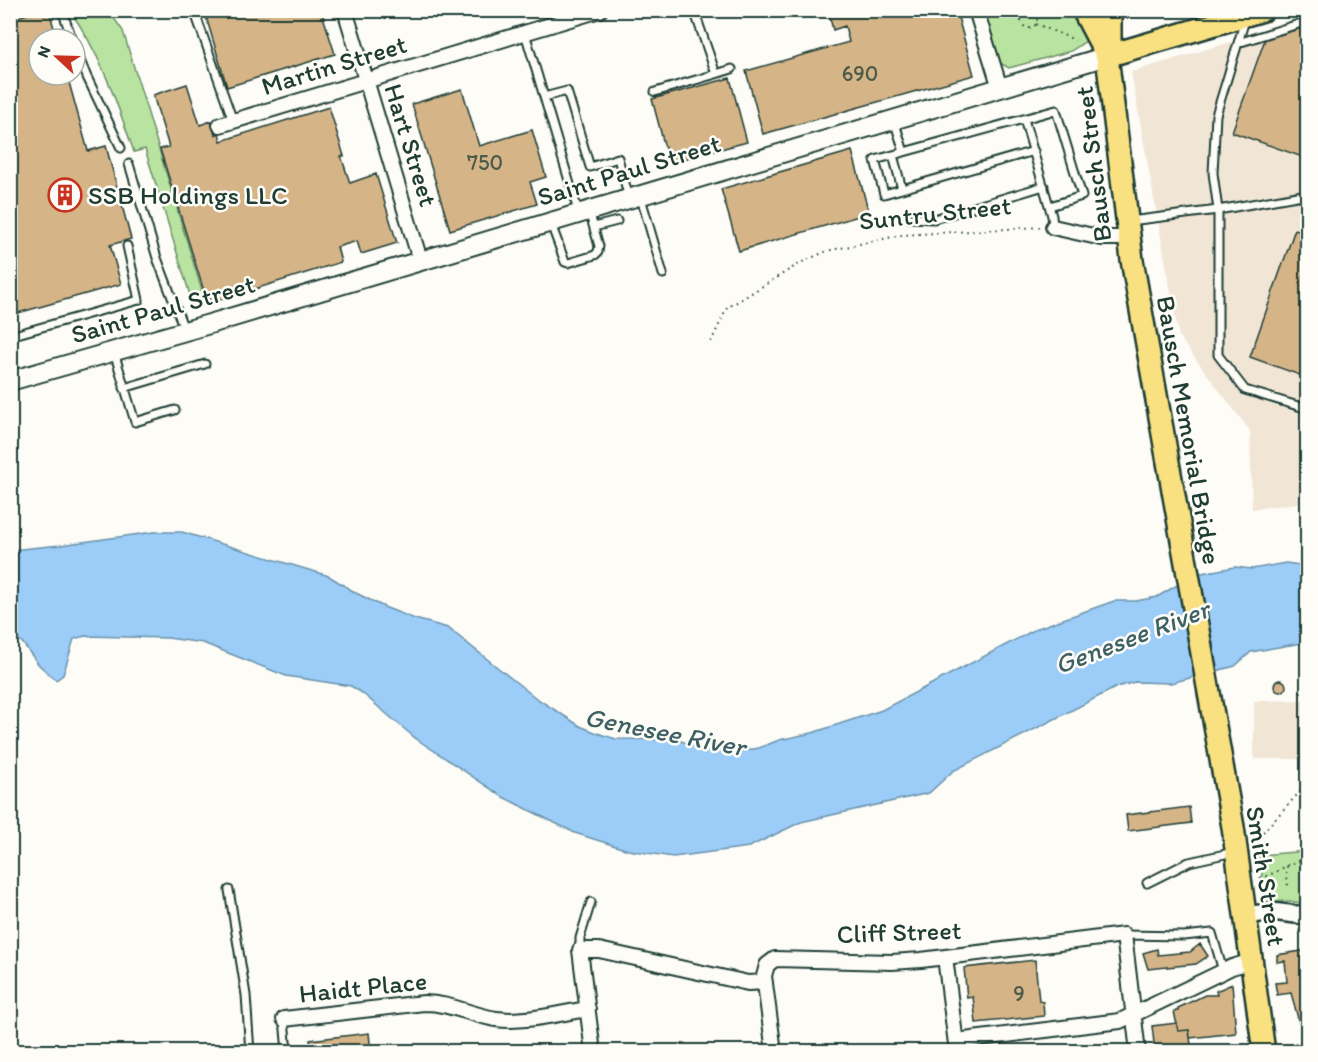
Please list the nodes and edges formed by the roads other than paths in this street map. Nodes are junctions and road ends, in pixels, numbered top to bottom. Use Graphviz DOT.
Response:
graph roads {
  1 [pos="62,10"];
  2 [pos="194,10"];
  3 [pos="345,10"];
  4 [pos="600,10"];
  5 [pos="694,10"];
  6 [pos="976,10"];
  7 [pos="1083,10"];
  8 [pos="1110,10"];
  9 [pos="1255,13"];
  10 [pos="1308,21"];
  11 [pos="68,27"];
  12 [pos="525,33"];
  13 [pos="1238,43"];
  14 [pos="1107,56"];
  15 [pos="732,69"];
  16 [pos="716,74"];
  17 [pos="87,77"];
  18 [pos="366,81"];
  19 [pos="1000,88"];
  20 [pos="655,92"];
  21 [pos="544,97"];
  22 [pos="894,119"];
  23 [pos="1024,119"];
  24 [pos="227,123"];
  25 [pos="121,148"];
  26 [pos="1034,151"];
  27 [pos="904,152"];
  28 [pos="893,155"];
  29 [pos="129,164"];
  30 [pos="1044,186"];
  31 [pos="902,189"];
  32 [pos="1308,194"];
  33 [pos="635,197"];
  34 [pos="1050,206"];
  35 [pos="1218,210"];
  36 [pos="587,217"];
  37 [pos="909,218"];
  38 [pos="617,221"];
  39 [pos="550,222"];
  40 [pos="1053,228"];
  41 [pos="1128,229"];
  42 [pos="127,246"];
  43 [pos="420,260"];
  44 [pos="1133,266"];
  45 [pos="663,274"];
  46 [pos="199,327"];
  47 [pos="10,336"];
  48 [pos="114,351"];
  49 [pos="204,364"];
  50 [pos="10,381"];
  51 [pos="124,388"];
  52 [pos="1308,409"];
  53 [pos="175,410"];
  54 [pos="1224,781"];
  55 [pos="1236,851"];
  56 [pos="1147,883"];
  57 [pos="229,890"];
  58 [pos="591,902"];
  59 [pos="1245,915"];
  60 [pos="1308,916"];
  61 [pos="1124,935"];
  62 [pos="580,950"];
  63 [pos="945,957"];
  64 [pos="1252,962"];
  65 [pos="1223,971"];
  66 [pos="765,982"];
  67 [pos="588,1009"];
  68 [pos="1134,1016"];
  69 [pos="284,1019"];
  70 [pos="956,1046"];
  71 [pos="250,1052"];
  72 [pos="287,1052"];
  73 [pos="593,1052"];
  74 [pos="774,1052"];
  75 [pos="1138,1052"];
  76 [pos="1264,1052"];
  1 -- 11 [label="lane"];
  2 -- 24 [label="lane"];
  3 -- 18 [label="street, Hart Street"];
  4 -- 12 [label="street, Martin Street"];
  5 -- 16 [label="lane"];
  6 -- 19 [label="street"];
  7 -- 14 [label="main road"];
  8 -- 14 [label="main road"];
  9 -- 13 [label="lane"];
  9 -- 14 [label="main road, Saint Paul Street"];
  10 -- 13 [label="lane"];
  12 -- 18 [label="street, Martin Street"];
  12 -- 21 [label="lane"];
  13 -- 35 [label="lane"];
  14 -- 19 [label="main road, Saint Paul Street"];
  14 -- 41 [label="main road, Bausch Street"];
  15 -- 16 [label="lane"];
  16 -- 20 [label="lane"];
  17 -- 25 [label="lane"];
  18 -- 24 [label="street, Martin Street"];
  18 -- 43 [label="street, Hart Street"];
  19 -- 22 [label="main road, Saint Paul Street"];
  21 -- 33 [label="lane"];
  21 -- 36 [label="lane"];
  22 -- 27 [label="lane"];
  22 -- 33 [label="main road, Saint Paul Street"];
  23 -- 26 [label="lane"];
  23 -- 27 [label="lane"];
  23 -- 34 [label="lane"];
  26 -- 30 [label="lane"];
  26 -- 31 [label="lane"];
  27 -- 28 [label="lane"];
  28 -- 31 [label="lane"];
  28 -- 31 [label="lane"];
  29 -- 46 [label="lane"];
  30 -- 34 [label="lane"];
  30 -- 37 [label="lane"];
  32 -- 35 [label="lane"];
  33 -- 36 [label="main road, Saint Paul Street"];
  33 -- 45 [label="lane"];
  34 -- 40 [label="lane"];
  35 -- 41 [label="lane"];
  35 -- 52 [label="lane"];
  36 -- 38 [label="lane"];
  36 -- 39 [label="main road, Saint Paul Street"];
  36 -- 39 [label="lane"];
  39 -- 43 [label="main road, Saint Paul Street"];
  40 -- 41 [label="street"];
  41 -- 44 [label="main road, Bausch Street"];
  42 -- 47 [label="lane"];
  43 -- 46 [label="main road, Saint Paul Street"];
  44 -- 54 [label="main road, Bausch Memorial Bridge"];
  46 -- 48 [label="main road, Saint Paul Street"];
  48 -- 50 [label="main road, Saint Paul Street"];
  48 -- 51 [label="lane"];
  49 -- 51 [label="lane"];
  51 -- 53 [label="lane"];
  54 -- 55 [label="main road, Smith Street"];
  55 -- 56 [label="lane"];
  55 -- 59 [label="main road, Smith Street"];
  57 -- 71 [label="lane"];
  58 -- 62 [label="lane"];
  59 -- 60 [label="street"];
  59 -- 64 [label="main road, Smith Street"];
  61 -- 63 [label="street, Cliff Street"];
  61 -- 65 [label="lane"];
  61 -- 68 [label="street"];
  62 -- 66 [label="street"];
  62 -- 67 [label="street"];
  63 -- 66 [label="street, Cliff Street"];
  63 -- 70 [label="street"];
  64 -- 65 [label="street"];
  64 -- 76 [label="main road, Smith Street"];
  65 -- 68 [label="street"];
  66 -- 74 [label="street"];
  67 -- 69 [label="street, Haidt Place"];
  67 -- 73 [label="street"];
  68 -- 70 [label="street"];
  68 -- 75 [label="street"];
  69 -- 72 [label="lane"];
}
